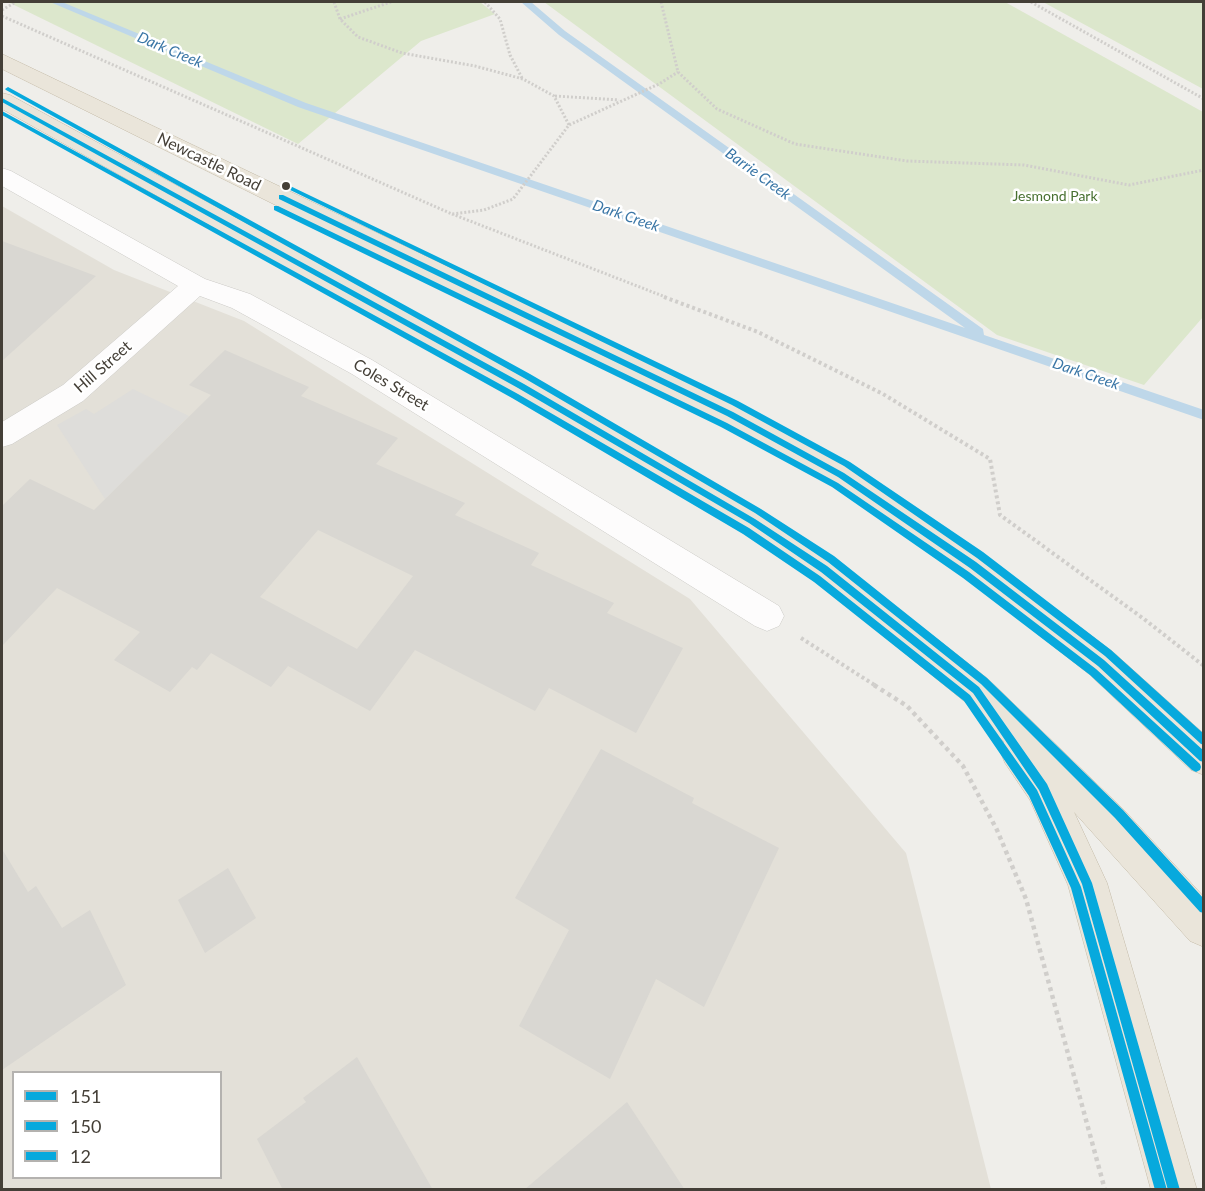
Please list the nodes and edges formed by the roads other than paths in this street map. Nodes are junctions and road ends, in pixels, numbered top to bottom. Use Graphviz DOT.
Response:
graph roads {
  1 [pos="2,61"];
  2 [pos="2,100"];
  3 [pos="2,176"];
  4 [pos="196,285"];
  5 [pos="2,436"];
  6 [pos="767,616"];
  7 [pos="976,690"];
  8 [pos="1203,758"];
  9 [pos="1203,927"];
  10 [pos="1174,1190"];
  1 -- 8 [label="highway, Newcastle Road"];
  2 -- 7 [label="highway"];
  3 -- 4 [label="street, Coles Street"];
  4 -- 5 [label="street, Hill Street"];
  4 -- 6 [label="street, Coles Street"];
  7 -- 9 [label="highway"];
  7 -- 10 [label="highway"];
}
